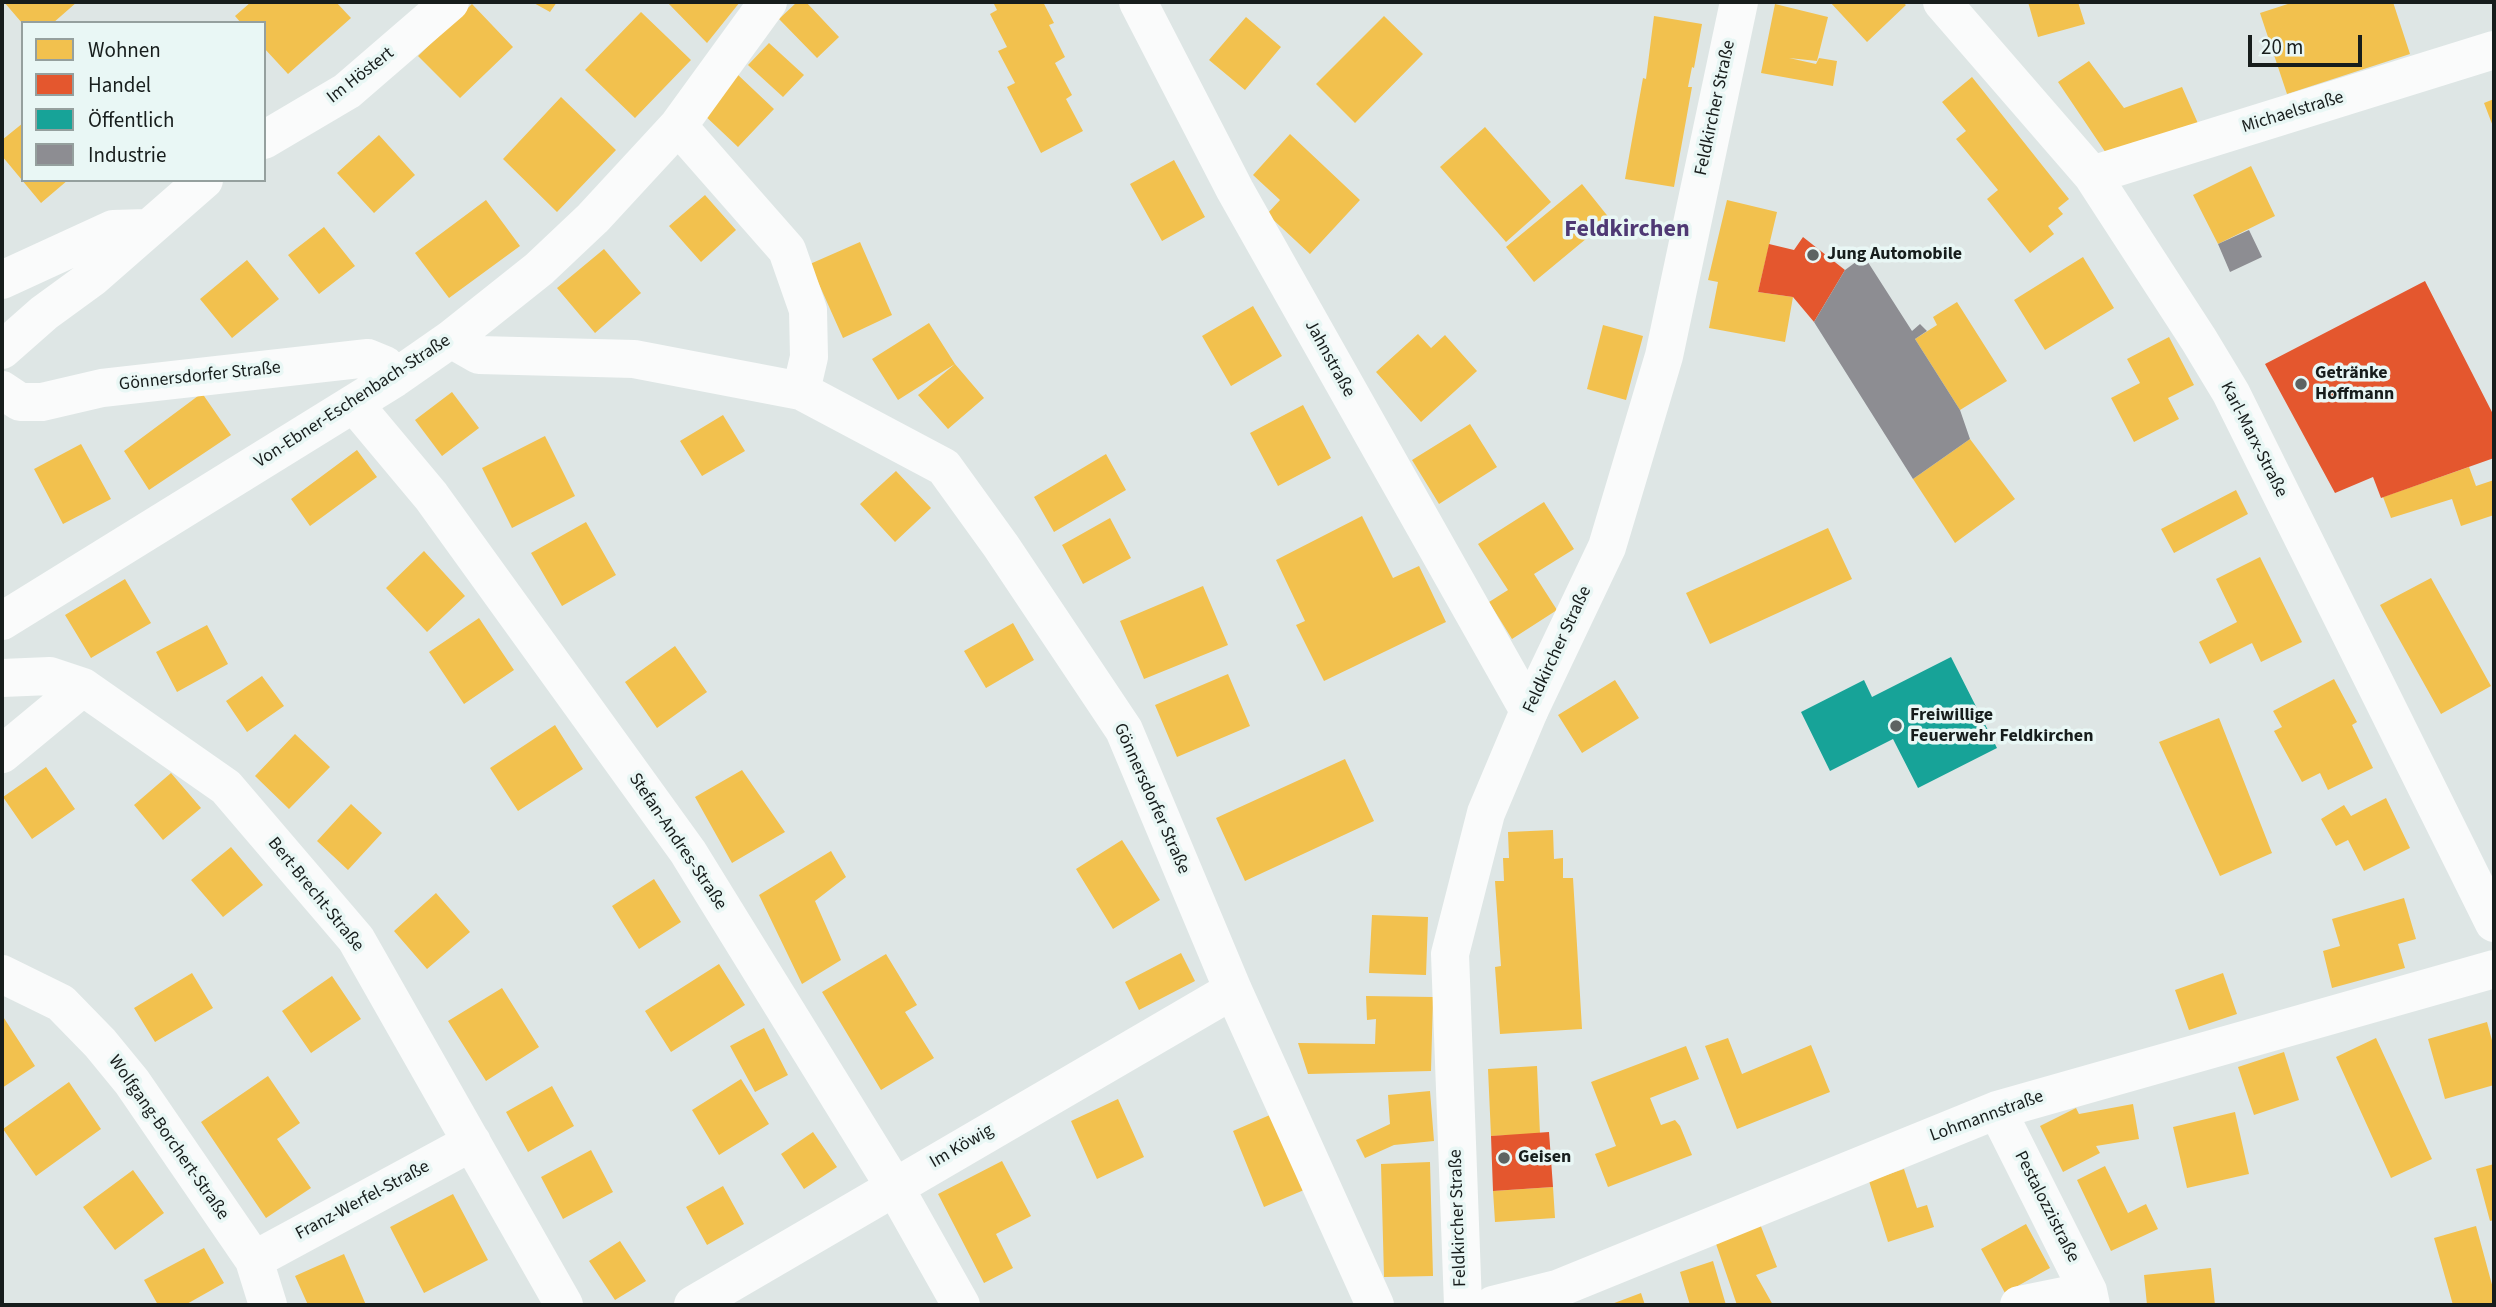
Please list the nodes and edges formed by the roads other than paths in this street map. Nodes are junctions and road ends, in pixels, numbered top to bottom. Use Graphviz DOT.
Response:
graph roads {
  1 [pos="450,2"];
  2 [pos="768,2"];
  3 [pos="1138,2"];
  4 [pos="1739,2"];
  5 [pos="1942,2"];
  6 [pos="2494,50"];
  7 [pos="678,126"];
  8 [pos="266,139"];
  9 [pos="2092,175"];
  10 [pos="202,182"];
  11 [pos="146,228"];
  12 [pos="2,280"];
  13 [pos="451,339"];
  14 [pos="2,350"];
  15 [pos="395,378"];
  16 [pos="2,390"];
  17 [pos="801,391"];
  18 [pos="354,404"];
  19 [pos="2,621"];
  20 [pos="2,678"];
  21 [pos="83,687"];
  22 [pos="1530,711"];
  23 [pos="2,754"];
  24 [pos="2494,923"];
  25 [pos="2494,969"];
  26 [pos="2,974"];
  27 [pos="1233,989"];
  28 [pos="1997,1110"];
  29 [pos="472,1142"];
  30 [pos="894,1186"];
  31 [pos="254,1260"];
  32 [pos="2089,1298"];
  33 [pos="268,1305"];
  34 [pos="565,1305"];
  35 [pos="693,1305"];
  36 [pos="961,1305"];
  37 [pos="1376,1305"];
  38 [pos="1463,1305"];
  39 [pos="1493,1305"];
  40 [pos="2019,1305"];
  1 -- 8 [label="street, Im Höstert"];
  2 -- 7 [label="street, Von-Ebner-Eschenbach-Straße"];
  3 -- 22 [label="street, Jahnstraße"];
  4 -- 22 [label="street, Feldkircher Straße"];
  5 -- 9 [label="street, Karl-Marx-Straße"];
  6 -- 9 [label="street, Michaelstraße"];
  7 -- 13 [label="street, Von-Ebner-Eschenbach-Straße"];
  7 -- 17 [label="street"];
  9 -- 24 [label="street, Karl-Marx-Straße"];
  10 -- 11 [label="street"];
  11 -- 12 [label="street"];
  11 -- 14 [label="street"];
  13 -- 15 [label="street, Von-Ebner-Eschenbach-Straße"];
  13 -- 17 [label="street, Gönnersdorfer Straße"];
  15 -- 16 [label="street, Gönnersdorfer Straße"];
  15 -- 18 [label="street, Von-Ebner-Eschenbach-Straße"];
  17 -- 27 [label="street, Gönnersdorfer Straße"];
  18 -- 19 [label="street, Von-Ebner-Eschenbach-Straße"];
  18 -- 30 [label="street, Stefan-Andres-Straße"];
  20 -- 21 [label="street, Bert-Brecht-Straße"];
  21 -- 23 [label="street"];
  21 -- 29 [label="street, Bert-Brecht-Straße"];
  22 -- 38 [label="street, Feldkircher Straße"];
  25 -- 28 [label="street, Lohmannstraße"];
  26 -- 31 [label="street, Wolfgang-Borchert-Straße"];
  27 -- 30 [label="street, Im Köwig"];
  27 -- 37 [label="street, Gönnersdorfer Straße"];
  28 -- 32 [label="street, Pestalozzistraße"];
  28 -- 39 [label="street, Lohmannstraße"];
  29 -- 31 [label="street, Franz-Werfel-Straße"];
  29 -- 34 [label="street, Bert-Brecht-Straße"];
  30 -- 35 [label="street, Im Köwig"];
  30 -- 36 [label="street, Stefan-Andres-Straße"];
  31 -- 33 [label="street, Wolfgang-Borchert-Straße"];
  32 -- 40 [label="street"];
}
